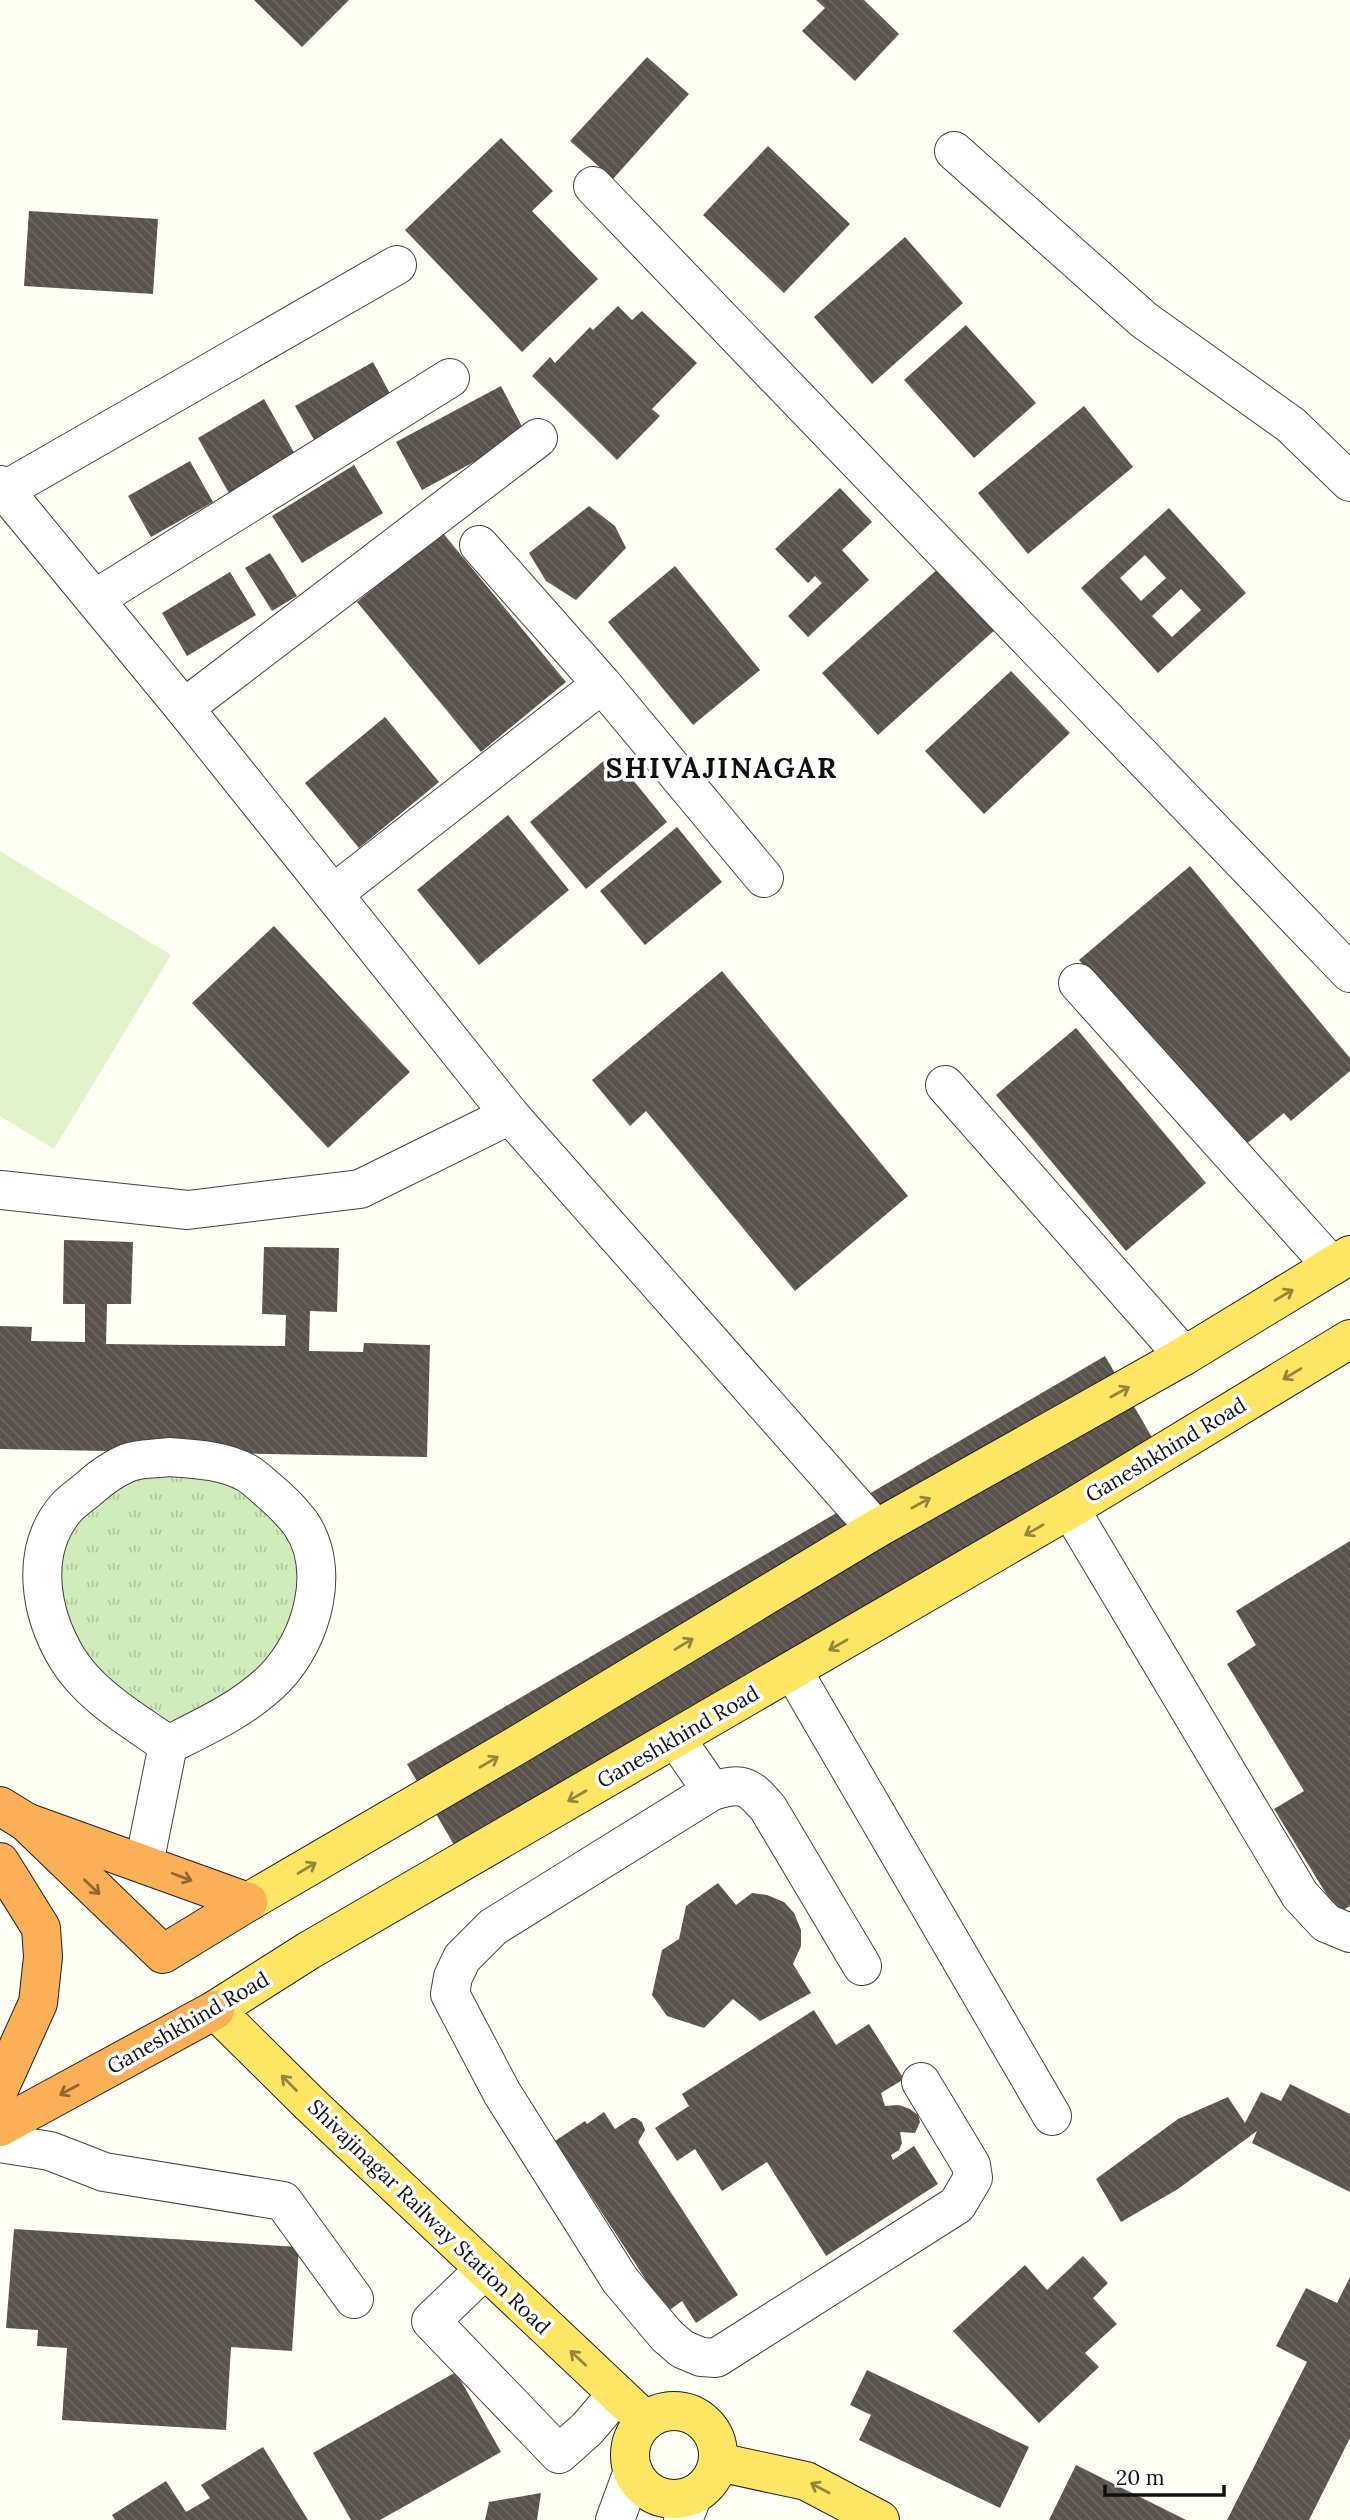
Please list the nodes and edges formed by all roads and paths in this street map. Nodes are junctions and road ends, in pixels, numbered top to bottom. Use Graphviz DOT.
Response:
graph roads {
  1 [pos="954,151"];
  2 [pos="593,186"];
  3 [pos="397,265"];
  4 [pos="450,378"];
  5 [pos="538,438"];
  6 [pos="1350,482"];
  7 [pos="1,489"];
  8 [pos="478,545"];
  9 [pos="95,599"];
  10 [pos="602,684"];
  11 [pos="184,708"];
  12 [pos="764,878"];
  13 [pos="333,894"];
  14 [pos="1350,973"];
  15 [pos="1078,983"];
  16 [pos="945,1085"];
  17 [pos="510,1115"];
  18 [pos="0,1190"];
  19 [pos="1341,1260"];
  20 [pos="1350,1339"];
  21 [pos="1184,1356"];
  22 [pos="1070,1509"];
  23 [pos="876,1529"];
  24 [pos="793,1671"];
  25 [pos="676,1739"];
  26 [pos="168,1745"];
  27 [pos="712,1791"];
  28 [pos="13,1814"];
  29 [pos="0,1863"];
  30 [pos="144,1864"];
  31 [pos="248,1902"];
  32 [pos="1350,1933"];
  33 [pos="862,1966"];
  34 [pos="215,2010"];
  35 [pos="921,2082"];
  36 [pos="0,2087"];
  37 [pos="1052,2116"];
  38 [pos="0,2127"];
  39 [pos="0,2143"];
  40 [pos="484,2270"];
  41 [pos="354,2299"];
  42 [pos="617,2394"];
  43 [pos="646,2421"];
  44 [pos="718,2462"];
  45 [pos="633,2471"];
  46 [pos="688,2507"];
  47 [pos="615,2520"];
  48 [pos="880,2520"];
  1 -- 6 [label="street"];
  2 -- 14 [label="street"];
  3 -- 7 [label="street"];
  4 -- 9 [label="street"];
  5 -- 11 [label="street"];
  7 -- 9 [label="street"];
  8 -- 10 [label="street"];
  9 -- 11 [label="street"];
  10 -- 12 [label="street"];
  10 -- 13 [label="street"];
  11 -- 13 [label="street"];
  13 -- 17 [label="street"];
  15 -- 19 [label="street"];
  16 -- 21 [label="street"];
  17 -- 18 [label="street"];
  17 -- 23 [label="street"];
  21 -- 19 [label="main road, one-way"];
  20 -- 22 [label="main road, Ganeshkhind Road, one-way"];
  23 -- 21 [label="main road, one-way"];
  22 -- 24 [label="main road, Ganeshkhind Road, one-way"];
  22 -- 32 [label="street"];
  31 -- 23 [label="main road, one-way"];
  24 -- 25 [label="main road, Ganeshkhind Road"];
  24 -- 37 [label="street"];
  25 -- 27 [label="street"];
  25 -- 34 [label="main road, Ganeshkhind Road, one-way"];
  26 -- 26 [label="street"];
  26 -- 30 [label="street"];
  27 -- 33 [label="street"];
  27 -- 35 [label="street"];
  28 -- 30 [label="highway"];
  28 -- 31 [label="highway, one-way"];
  29 -- 36 [label="highway"];
  30 -- 31 [label="highway, one-way"];
  34 -- 38 [label="highway, Ganeshkhind Road, one-way"];
  40 -- 34 [label="main road, Shivajinagar Railway Station Road, one-way"];
  39 -- 41 [label="street"];
  42 -- 40 [label="main road, Shivajinagar Railway Station Road, one-way"];
  40 -- 42 [label="street"];
  42 -- 43 [label="main road, Shivajinagar Railway Station Road"];
  43 -- 44 [label="main road"];
  43 -- 45 [label="main road"];
  44 -- 46 [label="main road"];
  48 -- 44 [label="main road, one-way"];
  45 -- 46 [label="main road"];
  45 -- 47 [label="street"];
}
